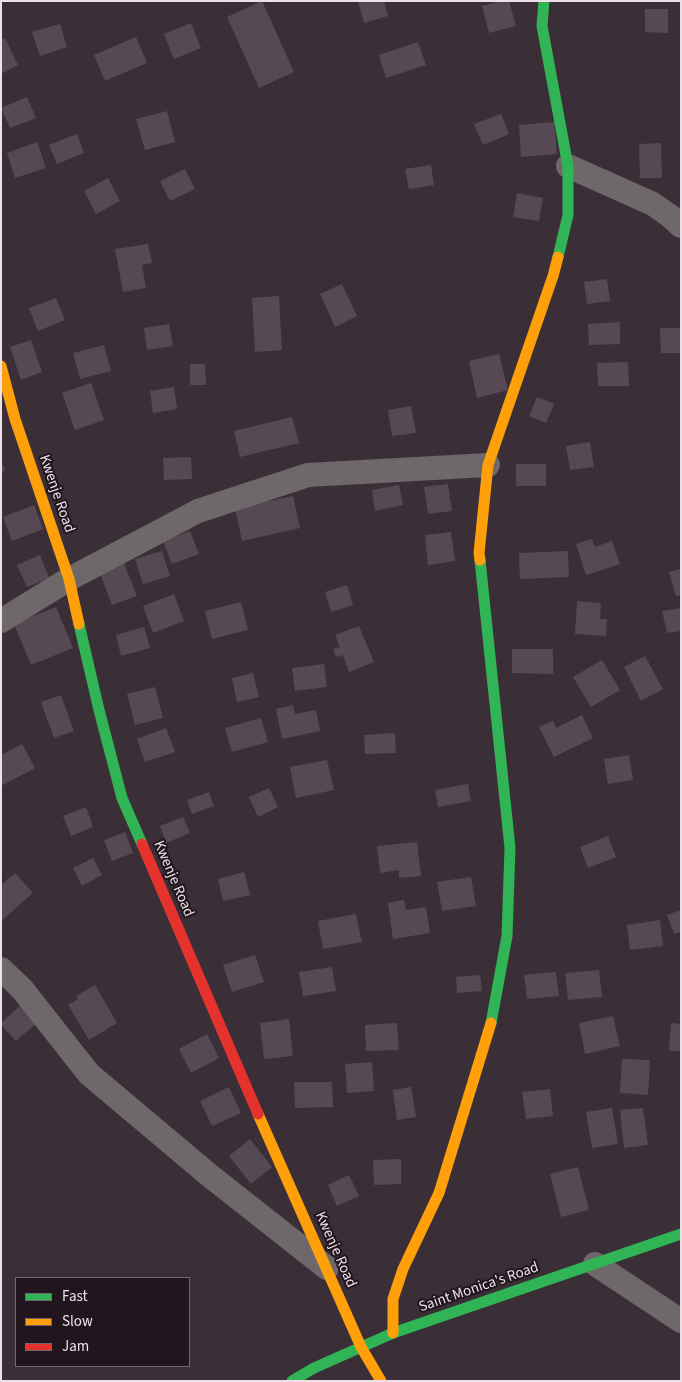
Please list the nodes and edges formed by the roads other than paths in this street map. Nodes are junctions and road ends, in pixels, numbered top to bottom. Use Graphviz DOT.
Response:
graph roads {
  1 [pos="544,1"];
  2 [pos="568,166"];
  3 [pos="681,226"];
  4 [pos="1,366"];
  5 [pos="488,465"];
  6 [pos="69,578"];
  7 [pos="1,621"];
  8 [pos="1,969"];
  9 [pos="681,1234"];
  10 [pos="595,1264"];
  11 [pos="327,1268"];
  12 [pos="681,1321"];
  13 [pos="393,1333"];
  14 [pos="361,1347"];
  15 [pos="313,1374"];
  16 [pos="292,1381"];
  17 [pos="381,1381"];
  1 -- 2 [label="street"];
  2 -- 3 [label="street"];
  2 -- 5 [label="street"];
  4 -- 6 [label="street, Kwenje Road"];
  5 -- 6 [label="street"];
  5 -- 13 [label="street"];
  6 -- 7 [label="street"];
  6 -- 11 [label="street, Kwenje Road"];
  8 -- 11 [label="street"];
  9 -- 10 [label="street, Saint Monica's Road"];
  10 -- 12 [label="street"];
  10 -- 13 [label="street, Saint Monica's Road"];
  11 -- 14 [label="street, Kwenje Road"];
  13 -- 14 [label="street, Saint Monica's Road"];
  14 -- 15 [label="street, Saint Monica's Road"];
  14 -- 17 [label="street, Kwenje Road"];
  15 -- 16 [label="street, Saint Monica's Road"];
}
